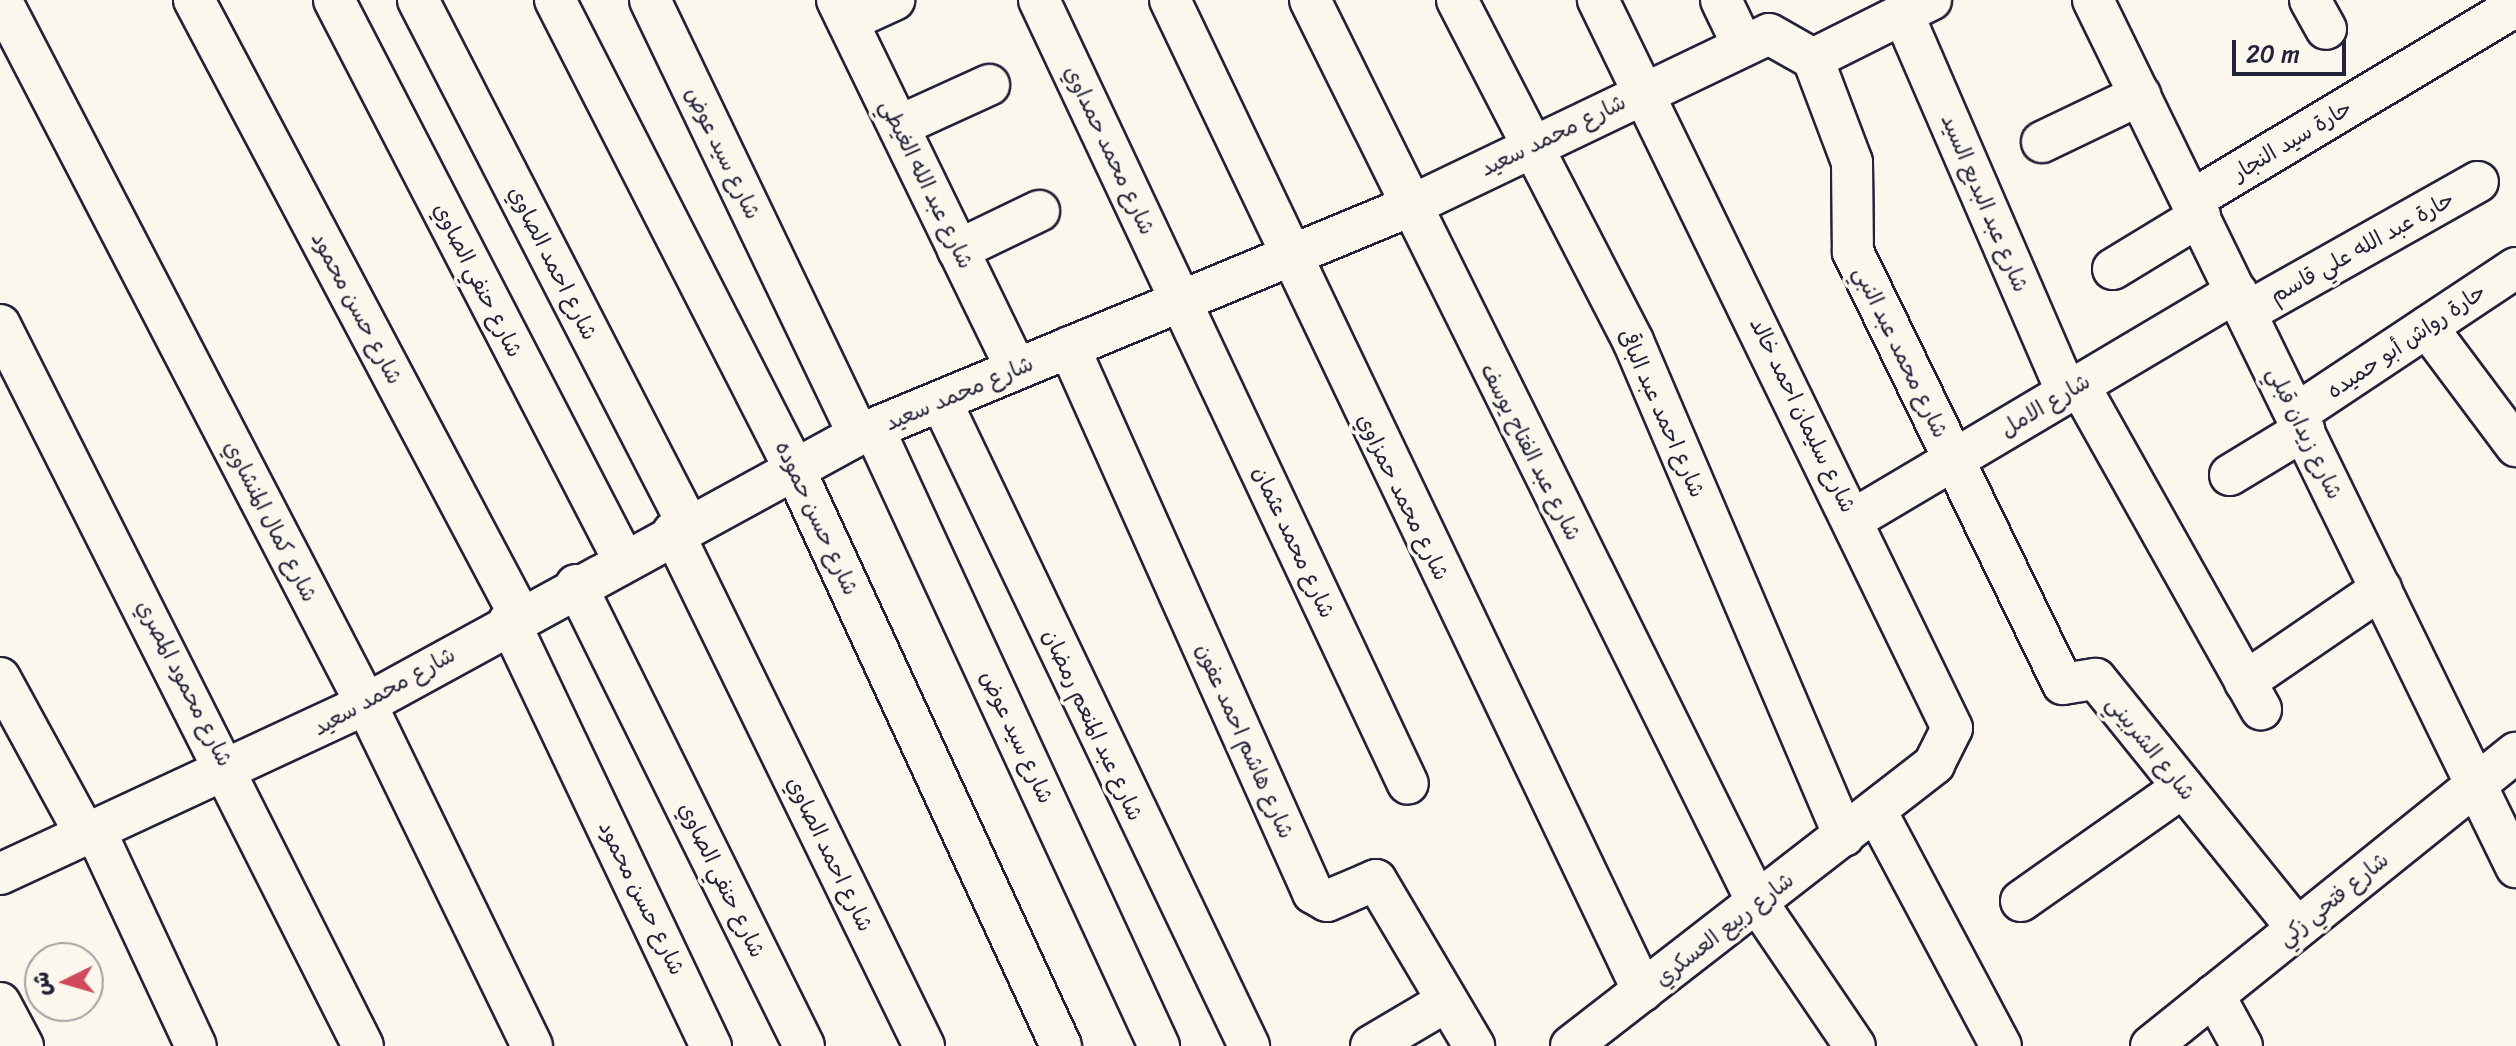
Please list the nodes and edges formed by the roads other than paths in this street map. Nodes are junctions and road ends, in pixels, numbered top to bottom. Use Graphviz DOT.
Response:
graph roads {
  1 [pos="1,0"];
  2 [pos="194,0"];
  3 [pos="334,0"];
  4 [pos="418,0"];
  5 [pos="555,0"];
  6 [pos="650,0"];
  7 [pos="894,0"];
  8 [pos="1039,0"];
  9 [pos="1170,0"];
  10 [pos="1310,0"];
  11 [pos="1457,0"];
  12 [pos="1598,0"];
  13 [pos="1721,0"];
  14 [pos="2093,0"];
  15 [pos="2516,6"];
  16 [pos="1917,7"];
  17 [pos="843,10"];
  18 [pos="1743,46"];
  19 [pos="1813,59"];
  20 [pos="989,85"];
  21 [pos="1644,91"];
  22 [pos="2140,95"];
  23 [pos="899,126"];
  24 [pos="2042,142"];
  25 [pos="1527,145"];
  26 [pos="2478,182"];
  27 [pos="1408,207"];
  28 [pos="2196,208"];
  29 [pos="1039,211"];
  30 [pos="958,250"];
  31 [pos="1286,255"];
  32 [pos="2516,268"];
  33 [pos="2113,269"];
  34 [pos="1180,300"];
  35 [pos="2242,302"];
  36 [pos="0,325"];
  37 [pos="2427,327"];
  38 [pos="1069,347"];
  39 [pos="1016,369"];
  40 [pos="2073,389"];
  41 [pos="941,401"];
  42 [pos="2300,422"];
  43 [pos="866,432"];
  44 [pos="2516,446"];
  45 [pos="1953,460"];
  46 [pos="794,468"];
  47 [pos="2230,475"];
  48 [pos="1854,519"];
  49 [pos="680,529"];
  50 [pos="623,559"];
  51 [pos="576,585"];
  52 [pos="2381,589"];
  53 [pos="514,618"];
  54 [pos="0,678"];
  55 [pos="366,704"];
  56 [pos="2516,753"];
  57 [pos="230,771"];
  58 [pos="1408,784"];
  59 [pos="2474,786"];
  60 [pos="2183,787"];
  61 [pos="1876,811"];
  62 [pos="91,834"];
  63 [pos="1844,836"];
  64 [pos="2516,867"];
  65 [pos="0,874"];
  66 [pos="2021,901"];
  67 [pos="1757,902"];
  68 [pos="2297,928"];
  69 [pos="1643,991"];
  70 [pos="2214,995"];
  71 [pos="1447,1001"];
  72 [pos="0,1003"];
  73 [pos="23,1046"];
  74 [pos="196,1046"];
  75 [pos="363,1046"];
  76 [pos="532,1046"];
  77 [pos="711,1046"];
  78 [pos="804,1046"];
  79 [pos="924,1046"];
  80 [pos="1061,1046"];
  81 [pos="1159,1046"];
  82 [pos="1249,1046"];
  83 [pos="1371,1046"];
  84 [pos="1474,1046"];
  85 [pos="1571,1046"];
  86 [pos="1855,1046"];
  87 [pos="2001,1046"];
  88 [pos="2151,1046"];
  89 [pos="2242,1046"];
  1 -- 55 [label="street, شارع كمال المنشاوي"];
  2 -- 53 [label="street, شارع حسن محمود"];
  3 -- 50 [label="street, شارع حنفي الصاوي"];
  4 -- 49 [label="street, شارع احمد الصاوي"];
  5 -- 46 [label="street, شارع حسن حموده"];
  6 -- 43 [label="street, شارع سيد عوض"];
  7 -- 17 [label="street"];
  8 -- 34 [label="street, شارع محمد حمداوي"];
  9 -- 31 [label="street, شارع محمد حمزاوي"];
  10 -- 27 [label="street, شارع عبد الفتاح يوسف"];
  11 -- 25 [label="street, شارع احمد عبد الباقى"];
  12 -- 21 [label="street, شارع سليمان احمد خالد"];
  13 -- 18 [label="street"];
  14 -- 22 [label="street, شارع زيدان قبلي"];
  15 -- 28 [label="street, حارة سيد النجار"];
  16 -- 19 [label="street"];
  16 -- 40 [label="street, شارع عبد البديع السيد"];
  17 -- 23 [label="street, شارع عبد الله الغيطي"];
  18 -- 19 [label="street, شارع محمد سعيد"];
  18 -- 21 [label="street, شارع محمد سعيد"];
  19 -- 45 [label="street, شارع محمد عبد النبي"];
  20 -- 23 [label="street"];
  21 -- 25 [label="street, شارع محمد سعيد"];
  21 -- 48 [label="street, شارع سليمان احمد خالد"];
  22 -- 24 [label="street"];
  22 -- 28 [label="street, شارع زيدان قبلي"];
  23 -- 30 [label="street, شارع عبد الله الغيطي"];
  25 -- 27 [label="street, شارع محمد سعيد"];
  25 -- 63 [label="street, شارع احمد عبد الباقى"];
  26 -- 35 [label="street, حارة عبد الله علي قاسم"];
  27 -- 31 [label="street, شارع محمد سعيد"];
  27 -- 67 [label="street, شارع عبد الفتاح يوسف"];
  28 -- 33 [label="street, حارة سيد النجار"];
  28 -- 35 [label="street, شارع زيدان قبلي"];
  29 -- 30 [label="street"];
  30 -- 39 [label="street, شارع عبد الله الغيطي"];
  31 -- 34 [label="street, شارع محمد سعيد"];
  31 -- 69 [label="street, شارع محمد حمزاوي"];
  32 -- 37 [label="street, حارة رواش أبو حميده"];
  34 -- 38 [label="street, شارع محمد سعيد"];
  34 -- 58 [label="street, شارع محمد عثمان"];
  35 -- 40 [label="street, شارع الامل"];
  35 -- 42 [label="street, شارع زيدان قبلي"];
  36 -- 57 [label="street, شارع محمود المصري"];
  37 -- 42 [label="street, حارة رواش أبو حميده"];
  37 -- 44 [label="street"];
  38 -- 39 [label="street, شارع محمد سعيد"];
  38 -- 71 [label="street, شارع هاشم احمد عفون"];
  39 -- 41 [label="street, شارع محمد سعيد"];
  40 -- 45 [label="street, شارع الامل"];
  40 -- 52 [label="street, شارع عبد البديع السيد"];
  41 -- 43 [label="street, شارع محمد سعيد"];
  41 -- 82 [label="street, شارع عبد المنعم رمضان"];
  42 -- 47 [label="street, حارة رواش أبو حميده"];
  42 -- 52 [label="street, شارع زيدان قبلي"];
  43 -- 46 [label="street, شارع محمد سعيد"];
  43 -- 81 [label="street, شارع سيد عوض"];
  45 -- 48 [label="street, شارع الامل"];
  45 -- 60 [label="street, شارع الشربيني"];
  46 -- 49 [label="street, شارع محمد سعيد"];
  46 -- 80 [label="street, شارع حسن حموده"];
  48 -- 61 [label="street, شارع سليمان احمد خالد"];
  49 -- 50 [label="street, شارع محمد سعيد"];
  49 -- 79 [label="street, شارع احمد الصاوي"];
  50 -- 51 [label="street, شارع محمد سعيد"];
  51 -- 53 [label="street, شارع محمد سعيد"];
  51 -- 78 [label="street, شارع حنفي الصاوي"];
  52 -- 59 [label="street, شارع زيدان قبلي"];
  53 -- 55 [label="street, شارع محمد سعيد"];
  53 -- 77 [label="street, شارع حسن محمود"];
  54 -- 62 [label="street"];
  55 -- 57 [label="street, شارع محمد سعيد"];
  55 -- 76 [label="street, شارع كمال المنشاوي"];
  56 -- 59 [label="street, شارع فتحي زكي"];
  57 -- 62 [label="street, شارع محمد سعيد"];
  57 -- 75 [label="street, شارع محمود المصري"];
  59 -- 64 [label="street, شارع زيدان قبلي"];
  59 -- 68 [label="street, شارع فتحي زكي"];
  60 -- 66 [label="street"];
  60 -- 68 [label="street, شارع الشربيني"];
  61 -- 63 [label="street, شارع ربيع العسكري"];
  61 -- 87 [label="street"];
  62 -- 65 [label="street, شارع محمد سعيد"];
  62 -- 74 [label="street"];
  63 -- 67 [label="street, شارع ربيع العسكري"];
  67 -- 69 [label="street, شارع ربيع العسكري"];
  67 -- 86 [label="street, شارع عبد الفتاح يوسف"];
  68 -- 70 [label="street, شارع فتحي زكي"];
  69 -- 85 [label="street, شارع ربيع العسكري"];
  70 -- 88 [label="street, شارع فتحي زكي"];
  70 -- 89 [label="street"];
  71 -- 83 [label="street"];
  71 -- 84 [label="street, شارع هاشم احمد عفون"];
  72 -- 73 [label="street"];
}
